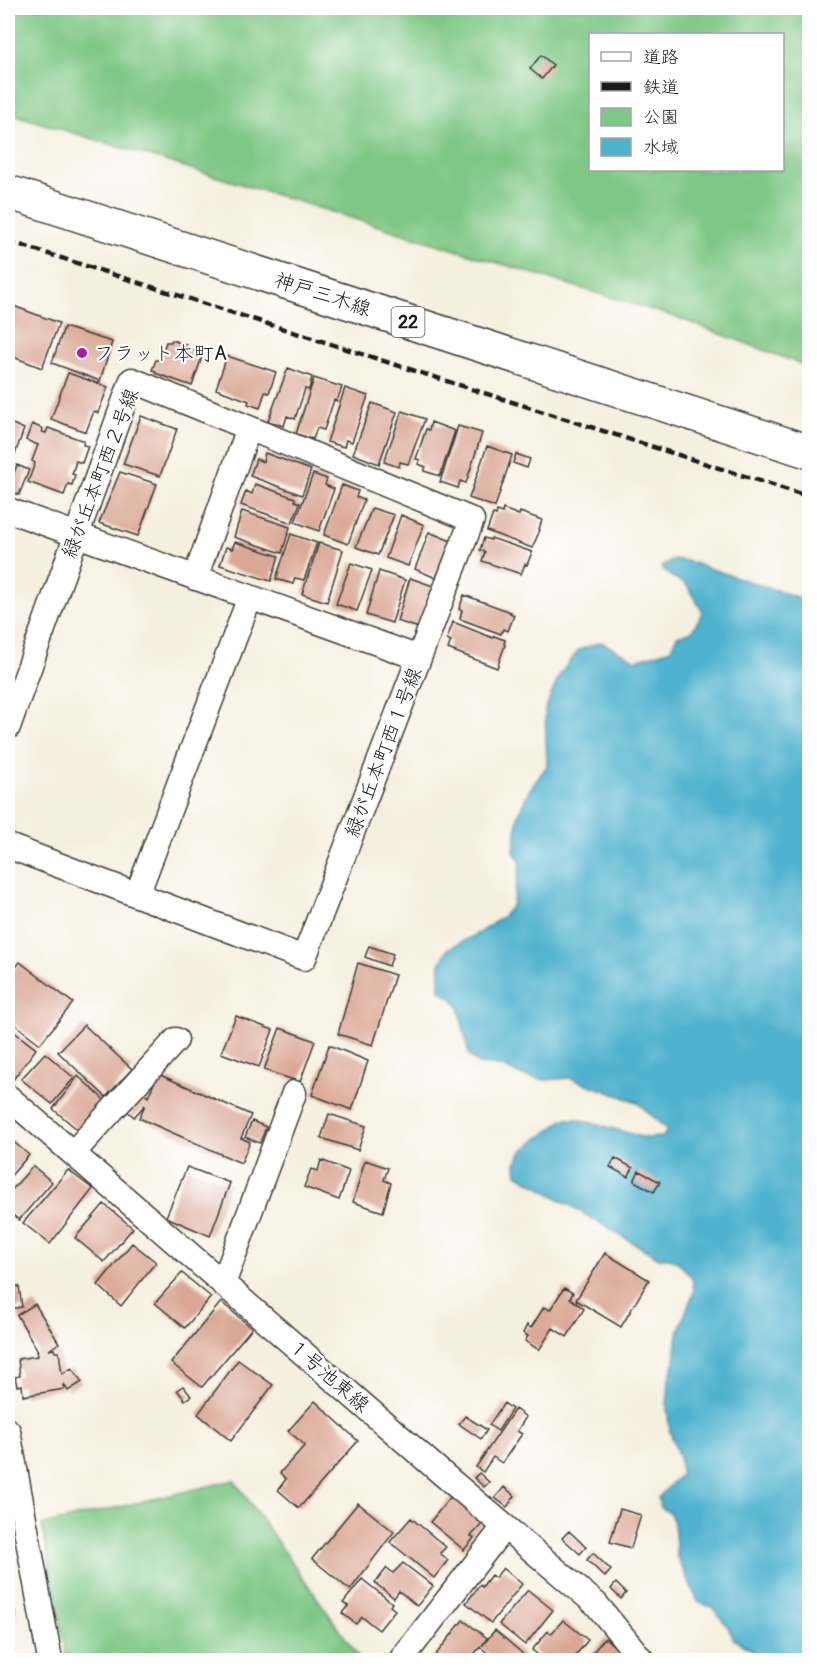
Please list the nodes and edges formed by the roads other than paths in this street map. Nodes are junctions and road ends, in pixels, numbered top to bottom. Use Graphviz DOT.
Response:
graph roads {
  1 [pos="8,192"];
  2 [pos="249,428"];
  3 [pos="810,452"];
  4 [pos="8,510"];
  5 [pos="75,534"];
  6 [pos="195,578"];
  7 [pos="250,597"];
  8 [pos="419,658"];
  9 [pos="8,728"];
  10 [pos="8,846"];
  11 [pos="137,895"];
  12 [pos="176,1040"];
  13 [pos="294,1093"];
  14 [pos="8,1097"];
  15 [pos="73,1153"];
  16 [pos="223,1284"];
  17 [pos="8,1431"];
  18 [pos="504,1527"];
  19 [pos="50,1660"];
  20 [pos="401,1660"];
  21 [pos="642,1660"];
  1 -- 3 [label="main road, 神戸三木線 / 22"];
  2 -- 5 [label="street, 緑が丘本町西２号線"];
  2 -- 6 [label="street"];
  2 -- 8 [label="street"];
  4 -- 5 [label="street, 緑が丘本町西１号線"];
  5 -- 6 [label="street, 緑が丘本町西１号線"];
  5 -- 9 [label="street, 緑が丘本町西２号線"];
  6 -- 7 [label="street, 緑が丘本町西１号線"];
  7 -- 8 [label="street, 緑が丘本町西１号線"];
  7 -- 11 [label="street"];
  8 -- 11 [label="street, 緑が丘本町西１号線"];
  10 -- 11 [label="street, 緑が丘本町西１号線"];
  12 -- 15 [label="street"];
  13 -- 16 [label="street"];
  14 -- 15 [label="street, １号池東線"];
  15 -- 16 [label="street, １号池東線"];
  16 -- 18 [label="street, １号池東線"];
  17 -- 19 [label="street"];
  18 -- 20 [label="street"];
  18 -- 21 [label="street, １号池東線"];
}
